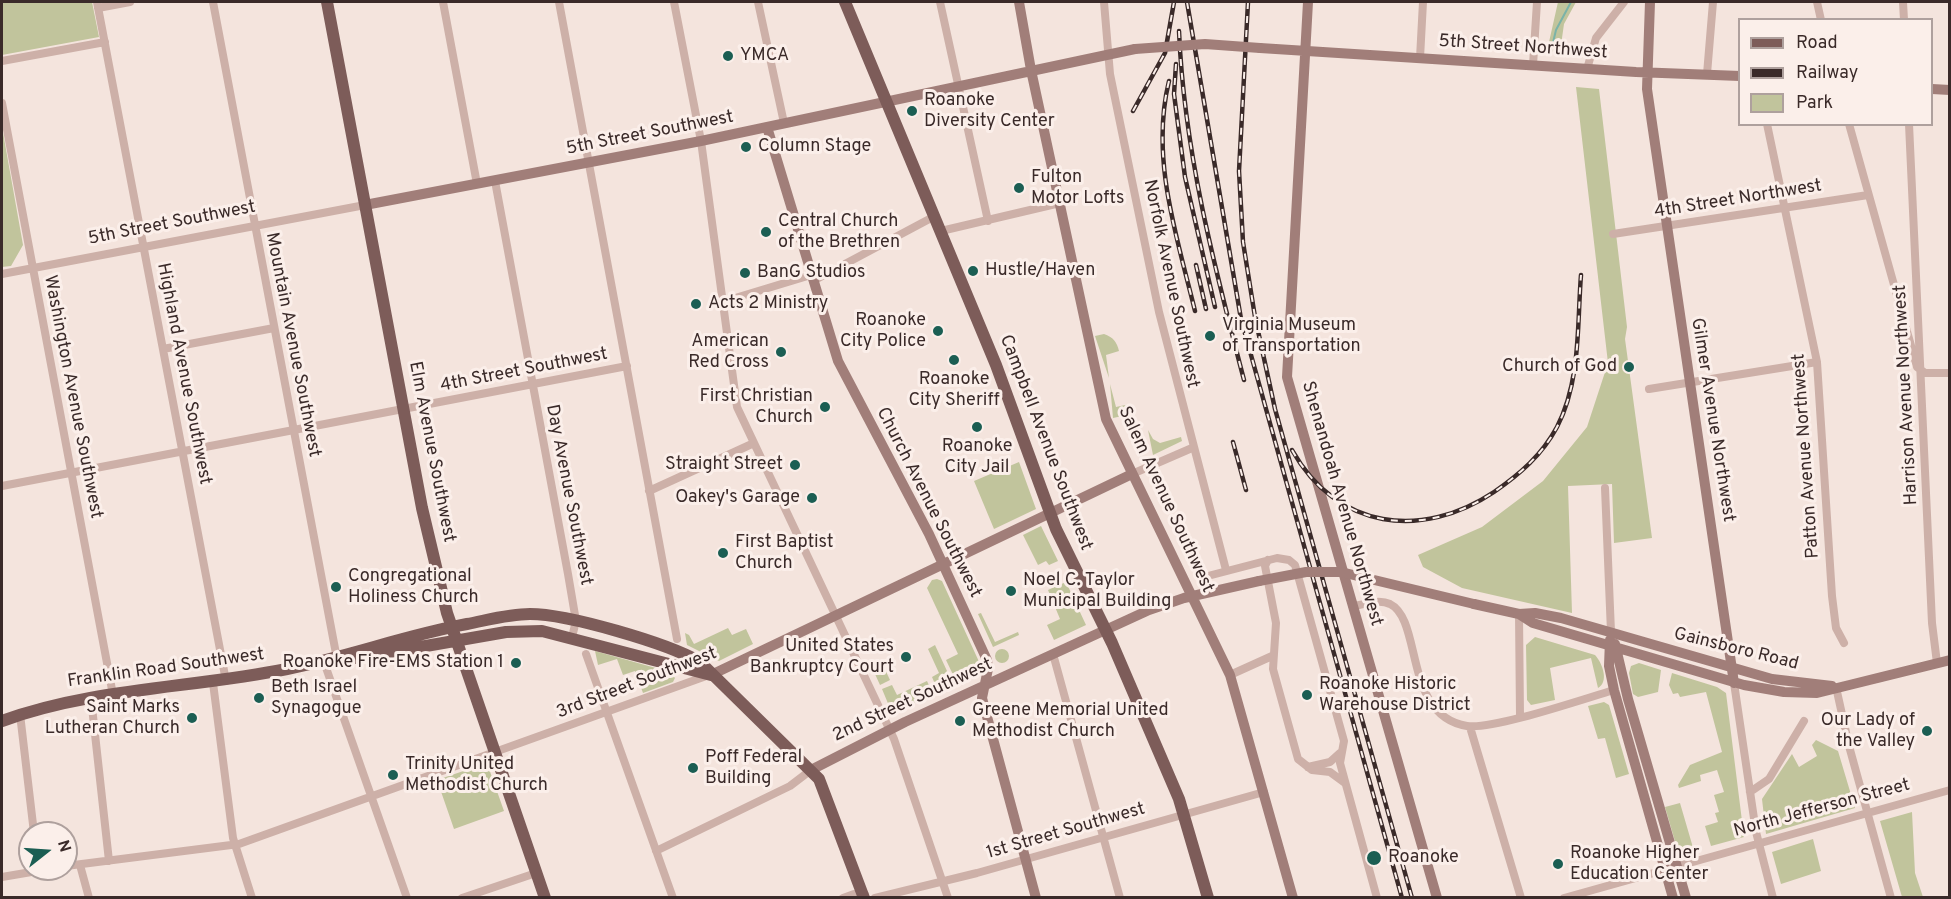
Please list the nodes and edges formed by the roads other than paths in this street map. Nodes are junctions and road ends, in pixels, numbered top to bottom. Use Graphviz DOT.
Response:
graph roads {
  1 [pos="130,2"];
  2 [pos="213,2"];
  3 [pos="327,2"];
  4 [pos="443,2"];
  5 [pos="558,2"];
  6 [pos="674,2"];
  7 [pos="758,2"];
  8 [pos="845,2"];
  9 [pos="940,2"];
  10 [pos="1019,2"];
  11 [pos="1104,2"];
  12 [pos="1308,2"];
  13 [pos="1424,2"];
  14 [pos="1537,2"];
  15 [pos="1624,2"];
  16 [pos="1650,2"];
  17 [pos="1713,2"];
  18 [pos="1817,2"];
  19 [pos="1903,2"];
  20 [pos="98,5"];
  21 [pos="1821,18"];
  22 [pos="1904,18"];
  23 [pos="105,42"];
  24 [pos="1305,50"];
  25 [pos="1107,54"];
  26 [pos="1419,58"];
  27 [pos="2,61"];
  28 [pos="1533,65"];
  29 [pos="1587,69"];
  30 [pos="1031,70"];
  31 [pos="1646,72"];
  32 [pos="1707,74"];
  33 [pos="1738,76"];
  34 [pos="958,86"];
  35 [pos="1933,89"];
  36 [pos="1950,90"];
  37 [pos="886,100"];
  38 [pos="2,104"];
  39 [pos="784,123"];
  40 [pos="1767,126"];
  41 [pos="1850,126"];
  42 [pos="1909,126"];
  43 [pos="767,127"];
  44 [pos="701,141"];
  45 [pos="589,163"];
  46 [pos="495,181"];
  47 [pos="477,184"];
  48 [pos="1868,195"];
  49 [pos="1060,203"];
  50 [pos="365,205"];
  51 [pos="1784,209"];
  52 [pos="935,216"];
  53 [pos="988,221"];
  54 [pos="255,225"];
  55 [pos="1666,227"];
  56 [pos="941,231"];
  57 [pos="1613,234"];
  58 [pos="144,247"];
  59 [pos="33,269"];
  60 [pos="2,274"];
  61 [pos="812,278"];
  62 [pos="722,302"];
  63 [pos="274,328"];
  64 [pos="163,349"];
  65 [pos="1817,363"];
  66 [pos="627,366"];
  67 [pos="1921,371"];
  68 [pos="1950,373"];
  69 [pos="1690,382"];
  70 [pos="533,386"];
  71 [pos="1649,389"];
  72 [pos="404,409"];
  73 [pos="293,432"];
  74 [pos="754,443"];
  75 [pos="1192,448"];
  76 [pos="182,453"];
  77 [pos="71,473"];
  78 [pos="1132,474"];
  79 [pos="2,486"];
  80 [pos="1605,488"];
  81 [pos="649,491"];
  82 [pos="1050,512"];
  83 [pos="1268,560"];
  84 [pos="943,564"];
  85 [pos="1226,570"];
  86 [pos="1204,578"];
  87 [pos="1191,596"];
  88 [pos="1354,606"];
  89 [pos="1518,614"];
  90 [pos="836,615"];
  91 [pos="576,621"];
  92 [pos="450,627"];
  93 [pos="1104,630"];
  94 [pos="1611,632"];
  95 [pos="572,637"];
  96 [pos="677,639"];
  97 [pos="454,641"];
  98 [pos="1844,643"];
  99 [pos="1613,647"];
  100 [pos="586,654"];
  101 [pos="1053,654"];
  102 [pos="1272,656"];
  103 [pos="337,658"];
  104 [pos="1950,660"];
  105 [pos="324,662"];
  106 [pos="1937,663"];
  107 [pos="1732,668"];
  108 [pos="711,675"];
  109 [pos="1230,675"];
  110 [pos="226,681"];
  111 [pos="213,683"];
  112 [pos="1734,683"];
  113 [pos="984,686"];
  114 [pos="1836,687"];
  115 [pos="1614,690"];
  116 [pos="113,695"];
  117 [pos="91,699"];
  118 [pos="20,714"];
  119 [pos="608,714"];
  120 [pos="1520,716"];
  121 [pos="2,718"];
  122 [pos="1804,721"];
  123 [pos="1470,727"];
  124 [pos="890,730"];
  125 [pos="1341,752"];
  126 [pos="494,753"];
  127 [pos="1306,767"];
  128 [pos="811,770"];
  129 [pos="1346,784"];
  130 [pos="1950,790"];
  131 [pos="1264,792"];
  132 [pos="1750,792"];
  133 [pos="371,797"];
  134 [pos="1868,812"];
  135 [pos="1184,814"];
  136 [pos="33,821"];
  137 [pos="1103,837"];
  138 [pos="1759,842"];
  139 [pos="235,845"];
  140 [pos="656,851"];
  141 [pos="1025,859"];
  142 [pos="109,861"];
  143 [pos="80,864"];
  144 [pos="1671,867"];
  145 [pos="536,873"];
  146 [pos="18,874"];
  147 [pos="2,877"];
  148 [pos="943,881"];
  149 [pos="89,897"];
  150 [pos="252,897"];
  151 [pos="407,897"];
  152 [pos="462,897"];
  153 [pos="545,897"];
  154 [pos="673,897"];
  155 [pos="843,897"];
  156 [pos="869,897"];
  157 [pos="948,897"];
  158 [pos="1035,897"];
  159 [pos="1120,897"];
  160 [pos="1208,897"];
  161 [pos="1293,897"];
  162 [pos="1377,897"];
  163 [pos="1437,897"];
  164 [pos="1521,897"];
  165 [pos="1564,897"];
  166 [pos="1674,897"];
  167 [pos="1686,897"];
  168 [pos="1773,897"];
  169 [pos="1891,897"];
  1 -- 20 [label="street"];
  2 -- 54 [label="street, Mountain Avenue Southwest"];
  3 -- 50 [label="main road, Elm Avenue Southwest"];
  4 -- 47 [label="street"];
  5 -- 45 [label="street"];
  6 -- 44 [label="street"];
  7 -- 39 [label="street"];
  8 -- 37 [label="main road, Campbell Avenue Southwest"];
  9 -- 34 [label="street"];
  10 -- 30 [label="street, Salem Avenue Southwest"];
  11 -- 25 [label="street, Norfolk Avenue Southwest"];
  12 -- 24 [label="street, Shenandoah Avenue Northwest"];
  13 -- 26 [label="street"];
  14 -- 28 [label="street"];
  15 -- 29 [label="street"];
  16 -- 31 [label="street, Gilmer Avenue Northwest"];
  17 -- 32 [label="street"];
  18 -- 21 [label="street"];
  19 -- 22 [label="street"];
  20 -- 23 [label="street, Highland Avenue Southwest"];
  23 -- 27 [label="street"];
  23 -- 58 [label="street, Highland Avenue Southwest"];
  24 -- 25 [label="street, 5th Street Southwest, bridge"];
  24 -- 26 [label="street, 5th Street Northwest"];
  24 -- 88 [label="street, Shenandoah Avenue Northwest"];
  25 -- 30 [label="street, 5th Street Southwest"];
  25 -- 75 [label="street, Norfolk Avenue Southwest"];
  26 -- 28 [label="street, 5th Street Northwest"];
  28 -- 29 [label="street, 5th Street Northwest"];
  29 -- 31 [label="street, 5th Street Northwest"];
  30 -- 34 [label="street, 5th Street Southwest"];
  30 -- 49 [label="street, Salem Avenue Southwest"];
  31 -- 32 [label="street, 5th Street Northwest"];
  31 -- 55 [label="street, Gilmer Avenue Northwest"];
  32 -- 33 [label="street, 5th Street Northwest"];
  34 -- 37 [label="street, 5th Street Southwest"];
  34 -- 53 [label="street"];
  35 -- 36 [label="street"];
  37 -- 39 [label="street, 5th Street Southwest"];
  37 -- 52 [label="main road, Campbell Avenue Southwest"];
  38 -- 59 [label="street, Washington Avenue Southwest"];
  39 -- 43 [label="street, 5th Street Southwest"];
  40 -- 51 [label="street, Patton Avenue Northwest"];
  41 -- 48 [label="street"];
  42 -- 67 [label="street, Harrison Avenue Northwest"];
  43 -- 44 [label="street, 5th Street Southwest"];
  43 -- 61 [label="street, Church Avenue Southwest"];
  44 -- 45 [label="street, 5th Street Southwest"];
  44 -- 62 [label="street"];
  45 -- 46 [label="street, 5th Street Southwest"];
  45 -- 66 [label="street"];
  46 -- 47 [label="street, 5th Street Southwest"];
  46 -- 70 [label="street, Day Avenue Southwest"];
  47 -- 50 [label="street, 5th Street Southwest"];
  48 -- 51 [label="street, 4th Street Northwest"];
  48 -- 67 [label="street"];
  49 -- 53 [label="street"];
  49 -- 78 [label="street, Salem Avenue Southwest"];
  50 -- 54 [label="street, 5th Street Southwest"];
  50 -- 72 [label="main road, Elm Avenue Southwest"];
  51 -- 55 [label="street, 4th Street Northwest"];
  51 -- 65 [label="street, Patton Avenue Northwest"];
  52 -- 56 [label="main road, Campbell Avenue Southwest"];
  52 -- 61 [label="street"];
  53 -- 56 [label="street"];
  54 -- 58 [label="street, 5th Street Southwest"];
  54 -- 63 [label="street, Mountain Avenue Southwest"];
  55 -- 57 [label="street, 4th Street Northwest"];
  55 -- 69 [label="street, Gilmer Avenue Northwest"];
  56 -- 82 [label="main road, Campbell Avenue Southwest"];
  58 -- 59 [label="street, 5th Street Southwest"];
  58 -- 64 [label="street, Highland Avenue Southwest"];
  59 -- 60 [label="street, 5th Street Southwest"];
  59 -- 77 [label="street, Washington Avenue Southwest"];
  61 -- 62 [label="street"];
  61 -- 84 [label="street, Church Avenue Southwest"];
  62 -- 74 [label="street"];
  63 -- 64 [label="street"];
  63 -- 73 [label="street, Mountain Avenue Southwest"];
  64 -- 76 [label="street, Highland Avenue Southwest"];
  65 -- 69 [label="street"];
  65 -- 98 [label="street, Patton Avenue Northwest"];
  66 -- 70 [label="street, 4th Street Southwest"];
  66 -- 81 [label="street"];
  67 -- 68 [label="street"];
  67 -- 106 [label="street, Harrison Avenue Northwest"];
  69 -- 71 [label="street"];
  69 -- 107 [label="street, Gilmer Avenue Northwest"];
  70 -- 72 [label="street, 4th Street Southwest"];
  70 -- 91 [label="street, Day Avenue Southwest"];
  72 -- 73 [label="street, 4th Street Southwest"];
  72 -- 92 [label="main road, Elm Avenue Southwest"];
  73 -- 76 [label="street, 4th Street Southwest"];
  73 -- 103 [label="street, Mountain Avenue Southwest"];
  74 -- 81 [label="street"];
  74 -- 90 [label="street"];
  75 -- 78 [label="street, 3rd Street Southwest"];
  75 -- 85 [label="street, Norfolk Avenue Southwest"];
  76 -- 77 [label="street, 4th Street Southwest"];
  76 -- 110 [label="street, Highland Avenue Southwest"];
  77 -- 79 [label="street, 4th Street Southwest"];
  77 -- 116 [label="street, Washington Avenue Southwest"];
  78 -- 82 [label="street, 3rd Street Southwest"];
  78 -- 87 [label="street, Salem Avenue Southwest"];
  80 -- 94 [label="street"];
  81 -- 96 [label="street"];
  82 -- 84 [label="street, 3rd Street Southwest"];
  82 -- 93 [label="main road, Campbell Avenue Southwest"];
  83 -- 85 [label="street"];
  83 -- 102 [label="street"];
  83 -- 125 [label="street"];
  84 -- 90 [label="street, 3rd Street Southwest"];
  84 -- 113 [label="street, Church Avenue Southwest"];
  85 -- 86 [label="street"];
  87 -- 89 [label="street, Gainsboro Road, bridge"];
  87 -- 93 [label="street, 2nd Street Southwest"];
  87 -- 109 [label="street, Salem Avenue Southwest"];
  88 -- 123 [label="street"];
  88 -- 163 [label="street, Shenandoah Avenue Northwest"];
  89 -- 94 [label="street, Gainsboro Road"];
  89 -- 99 [label="street, Gainsboro Road"];
  89 -- 120 [label="street"];
  90 -- 108 [label="street, 3rd Street Southwest"];
  90 -- 124 [label="street"];
  91 -- 92 [label="main road, Franklin Road Southwest"];
  91 -- 95 [label="street, Day Avenue Southwest"];
  91 -- 108 [label="main road, Franklin Road Southwest"];
  92 -- 97 [label="main road, Elm Avenue Southwest"];
  92 -- 103 [label="main road, Franklin Road Southwest"];
  93 -- 101 [label="street, 2nd Street Southwest"];
  93 -- 135 [label="main road, Campbell Avenue Southwest"];
  94 -- 99 [label="street"];
  94 -- 107 [label="street, Gainsboro Road"];
  95 -- 97 [label="main road, Franklin Road Southwest"];
  95 -- 108 [label="main road, Franklin Road Southwest"];
  97 -- 103 [label="main road, Franklin Road Southwest"];
  97 -- 126 [label="main road, Elm Avenue Southwest"];
  99 -- 112 [label="street, Gainsboro Road"];
  99 -- 115 [label="street"];
  99 -- 144 [label="street"];
  100 -- 119 [label="street"];
  101 -- 113 [label="street, 2nd Street Southwest"];
  101 -- 137 [label="street"];
  102 -- 109 [label="street"];
  102 -- 127 [label="street"];
  103 -- 105 [label="main road, Franklin Road Southwest"];
  104 -- 106 [label="street"];
  105 -- 110 [label="main road, Franklin Road Southwest"];
  105 -- 133 [label="street"];
  106 -- 114 [label="street"];
  107 -- 112 [label="street, Gilmer Avenue Northwest"];
  107 -- 114 [label="street, Gainsboro Road"];
  108 -- 119 [label="street, 3rd Street Southwest"];
  108 -- 128 [label="main road, Franklin Road Southwest"];
  109 -- 131 [label="street, Salem Avenue Southwest"];
  110 -- 111 [label="main road, Franklin Road Southwest"];
  111 -- 116 [label="main road, Franklin Road Southwest"];
  111 -- 139 [label="street"];
  112 -- 114 [label="street, Gainsboro Road"];
  112 -- 132 [label="street, Gilmer Avenue Northwest"];
  113 -- 124 [label="street, 2nd Street Southwest"];
  113 -- 141 [label="street, Church Avenue Southwest"];
  114 -- 134 [label="street"];
  115 -- 120 [label="street"];
  115 -- 144 [label="street"];
  116 -- 117 [label="main road, Franklin Road Southwest"];
  117 -- 118 [label="main road, Franklin Road Southwest"];
  117 -- 142 [label="street"];
  118 -- 121 [label="main road, Franklin Road Southwest"];
  118 -- 136 [label="street"];
  119 -- 126 [label="street, 3rd Street Southwest"];
  119 -- 140 [label="street"];
  120 -- 123 [label="street"];
  122 -- 132 [label="street"];
  123 -- 164 [label="street"];
  124 -- 128 [label="street, 2nd Street Southwest"];
  124 -- 148 [label="street"];
  125 -- 127 [label="street"];
  125 -- 129 [label="street"];
  126 -- 133 [label="street, 3rd Street Southwest"];
  126 -- 145 [label="main road, Elm Avenue Southwest"];
  127 -- 129 [label="street"];
  128 -- 140 [label="street, 2nd Street Southwest"];
  128 -- 156 [label="main road, Franklin Road Southwest"];
  129 -- 162 [label="street"];
  130 -- 134 [label="street, North Jefferson Street"];
  131 -- 135 [label="street, 1st Street Southwest"];
  131 -- 161 [label="street, Salem Avenue Southwest"];
  132 -- 138 [label="street, Gilmer Avenue Northwest"];
  133 -- 139 [label="street, 3rd Street Southwest"];
  133 -- 151 [label="street"];
  134 -- 138 [label="street, North Jefferson Street"];
  134 -- 169 [label="street"];
  135 -- 137 [label="street, 1st Street Southwest"];
  135 -- 160 [label="main road, Campbell Avenue Southwest"];
  137 -- 141 [label="street, 1st Street Southwest"];
  137 -- 159 [label="street"];
  138 -- 144 [label="street, North Jefferson Street"];
  138 -- 168 [label="street, Gilmer Avenue Northwest"];
  139 -- 142 [label="street, 3rd Street Southwest"];
  139 -- 150 [label="street"];
  140 -- 154 [label="street"];
  141 -- 148 [label="street, 1st Street Southwest"];
  141 -- 158 [label="street, Church Avenue Southwest"];
  142 -- 143 [label="street, 3rd Street Southwest"];
  143 -- 149 [label="street"];
  144 -- 165 [label="street, North Jefferson Street"];
  144 -- 166 [label="street"];
  144 -- 167 [label="street"];
  145 -- 152 [label="street"];
  145 -- 153 [label="main road, Elm Avenue Southwest"];
  146 -- 147 [label="street"];
  148 -- 156 [label="street, 1st Street Southwest"];
  148 -- 157 [label="street"];
  155 -- 156 [label="street, 1st Street Southwest"];
}
